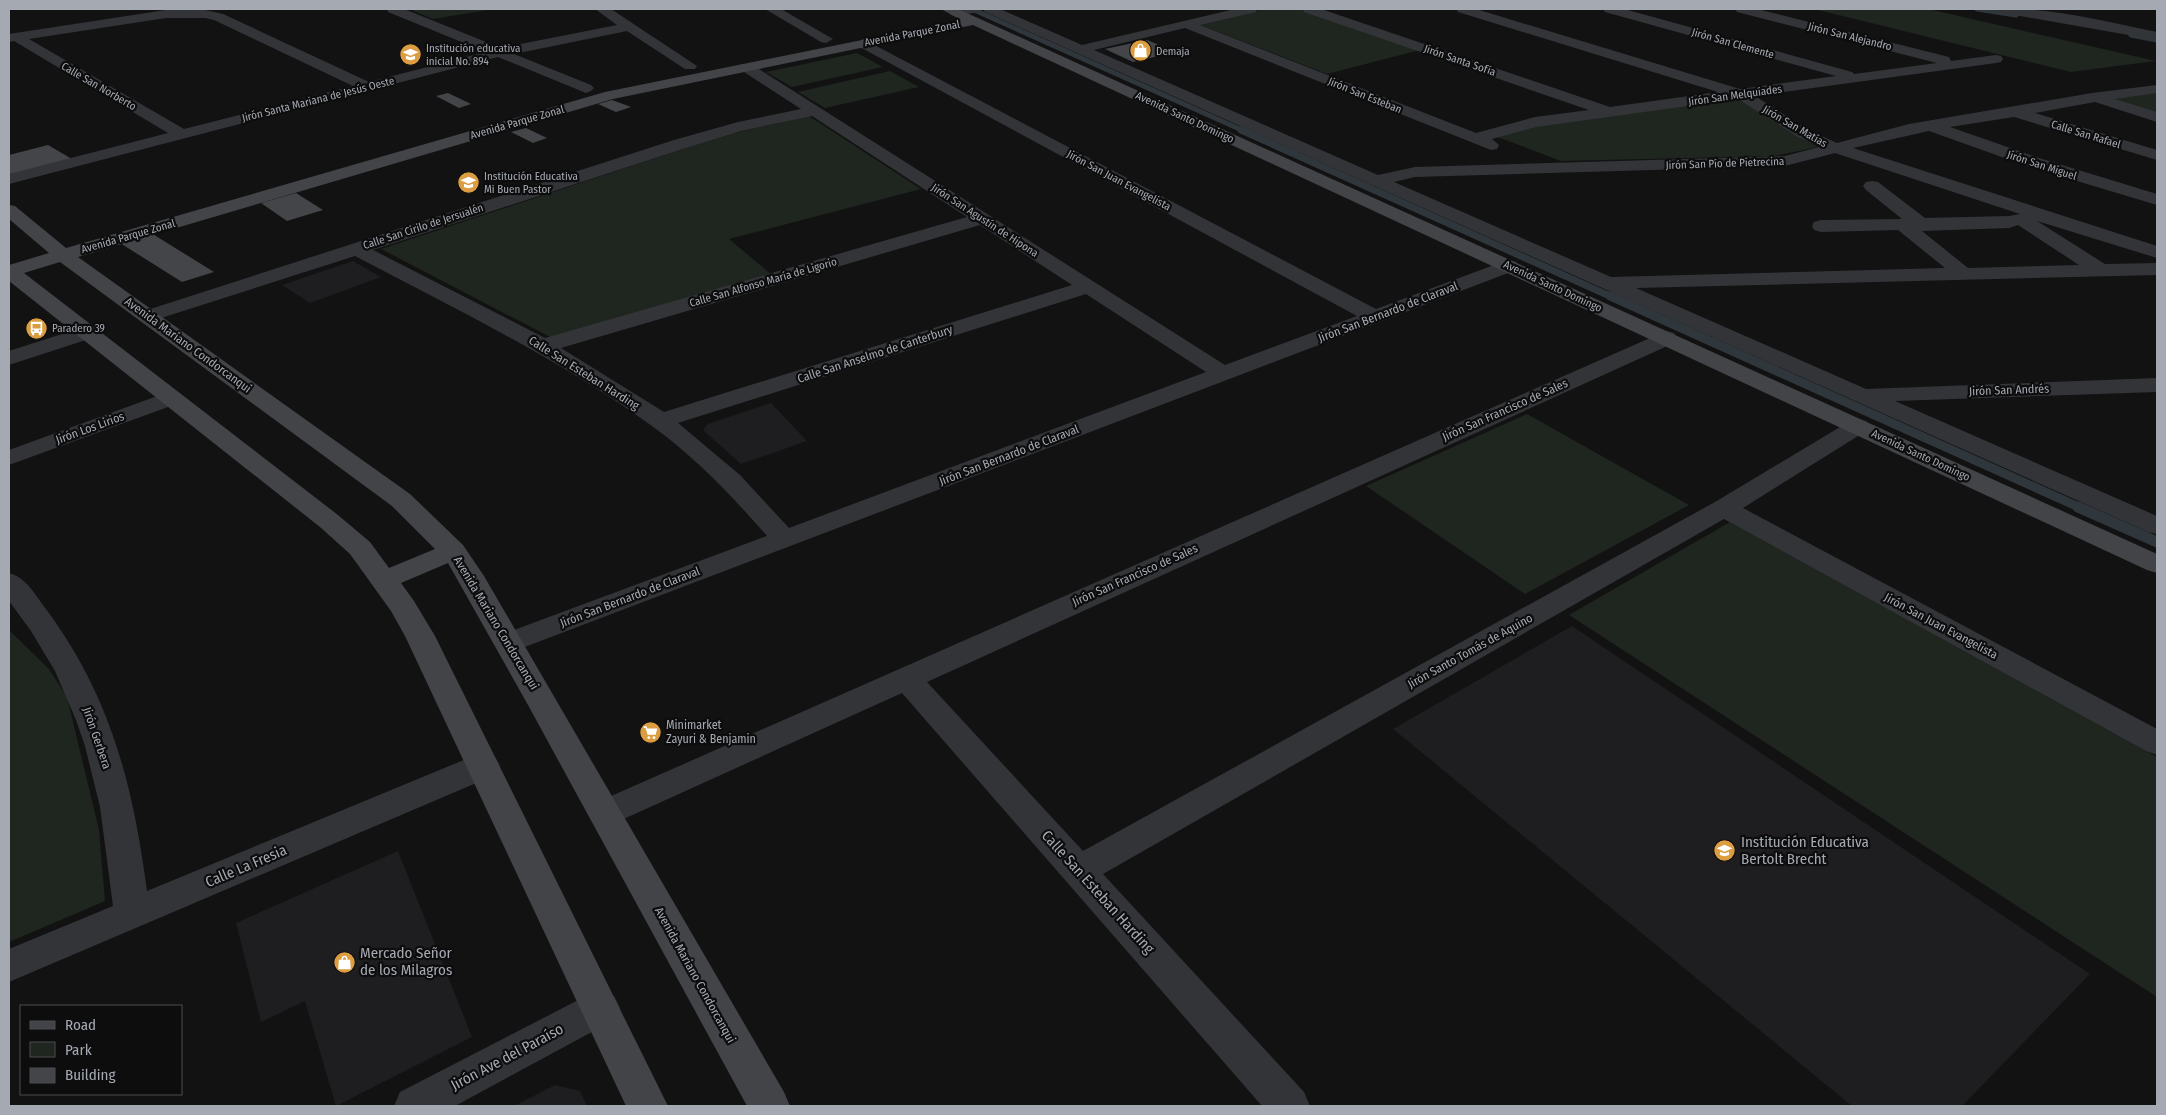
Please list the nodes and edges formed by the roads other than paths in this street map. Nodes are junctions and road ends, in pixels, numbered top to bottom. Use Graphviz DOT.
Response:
graph roads {
  1 [pos="393,9"];
  2 [pos="602,9"];
  3 [pos="772,9"];
  4 [pos="1252,9"];
  5 [pos="1309,9"];
  6 [pos="1463,9"];
  7 [pos="1610,9"];
  8 [pos="1742,9"];
  9 [pos="2003,9"];
  10 [pos="1026,10"];
  11 [pos="1671,11"];
  12 [pos="975,12"];
  13 [pos="2116,17"];
  14 [pos="1645,19"];
  15 [pos="1186,24"];
  16 [pos="2103,25"];
  17 [pos="628,27"];
  18 [pos="2157,36"];
  19 [pos="12,38"];
  20 [pos="826,39"];
  21 [pos="863,43"];
  22 [pos="1081,49"];
  23 [pos="498,53"];
  24 [pos="1996,59"];
  25 [pos="1958,64"];
  26 [pos="690,66"];
  27 [pos="746,67"];
  28 [pos="1856,78"];
  29 [pos="366,86"];
  30 [pos="586,88"];
  31 [pos="2157,89"];
  32 [pos="1742,95"];
  33 [pos="2092,98"];
  34 [pos="815,111"];
  35 [pos="1610,112"];
  36 [pos="2016,112"];
  37 [pos="2157,117"];
  38 [pos="1928,125"];
  39 [pos="181,134"];
  40 [pos="1475,139"];
  41 [pos="1834,148"];
  42 [pos="2157,155"];
  43 [pos="1542,169"];
  44 [pos="286,174"];
  45 [pos="9,179"];
  46 [pos="1377,180"];
  47 [pos="1872,186"];
  48 [pos="2157,200"];
  49 [pos="9,210"];
  50 [pos="2032,217"];
  51 [pos="982,219"];
  52 [pos="114,223"];
  53 [pos="1903,225"];
  54 [pos="1922,225"];
  55 [pos="1821,226"];
  56 [pos="130,235"];
  57 [pos="59,244"];
  58 [pos="355,248"];
  59 [pos="2157,252"];
  60 [pos="9,254"];
  61 [pos="1509,266"];
  62 [pos="2157,269"];
  63 [pos="2100,270"];
  64 [pos="9,271"];
  65 [pos="1963,273"];
  66 [pos="1608,283"];
  67 [pos="1088,286"];
  68 [pos="148,316"];
  69 [pos="1375,317"];
  70 [pos="87,332"];
  71 [pos="1666,338"];
  72 [pos="543,346"];
  73 [pos="9,358"];
  74 [pos="1224,374"];
  75 [pos="2157,385"];
  76 [pos="2113,386"];
  77 [pos="1861,396"];
  78 [pos="172,398"];
  79 [pos="2157,403"];
  80 [pos="661,421"];
  81 [pos="1858,426"];
  82 [pos="9,458"];
  83 [pos="1724,508"];
  84 [pos="2157,526"];
  85 [pos="784,540"];
  86 [pos="453,551"];
  87 [pos="2157,564"];
  88 [pos="384,580"];
  89 [pos="9,582"];
  90 [pos="508,643"];
  91 [pos="906,678"];
  92 [pos="2157,743"];
  93 [pos="483,766"];
  94 [pos="604,813"];
  95 [pos="1078,870"];
  96 [pos="132,914"];
  97 [pos="9,966"];
  98 [pos="600,1008"];
  99 [pos="415,1106"];
  100 [pos="646,1106"];
  101 [pos="769,1106"];
  102 [pos="1289,1106"];
  1 -- 23 [label="street"];
  2 -- 17 [label="street"];
  3 -- 20 [label="street"];
  4 -- 15 [label="street"];
  5 -- 35 [label="street, Jirón Santa Sofía"];
  6 -- 32 [label="street, Jirón San Matías"];
  7 -- 14 [label="street, Jirón San Clemente"];
  8 -- 25 [label="street, Jirón San Alejandro"];
  9 -- 16 [label="street"];
  10 -- 12 [label="street, Avenida Parque Zonal"];
  11 -- 14 [label="street"];
  12 -- 20 [label="main road, Avenida Parque Zonal"];
  12 -- 21 [label="main road, Avenida Parque Zonal"];
  12 -- 22 [label="street, Avenida Santo Domingo"];
  12 -- 61 [label="main road, Avenida Santo Domingo"];
  13 -- 16 [label="street"];
  14 -- 28 [label="street, Jirón San Clemente"];
  15 -- 22 [label="street"];
  15 -- 40 [label="street, Jirón San Esteban"];
  16 -- 18 [label="street"];
  17 -- 23 [label="street, Jirón Santa Mariana de Jesús Oeste"];
  17 -- 26 [label="street"];
  19 -- 29 [label="street"];
  19 -- 39 [label="street, Calle San Norberto"];
  20 -- 26 [label="main road, Avenida Parque Zonal"];
  21 -- 27 [label="main road, Avenida Parque Zonal"];
  21 -- 69 [label="street, Jirón San Juan Evangelista"];
  22 -- 46 [label="street, Avenida Santo Domingo"];
  23 -- 29 [label="street, Jirón Santa Mariana de Jesús Oeste"];
  23 -- 30 [label="street"];
  24 -- 25 [label="street, Jirón San Melquíades"];
  25 -- 28 [label="street, Jirón San Melquíades"];
  26 -- 30 [label="main road, Avenida Parque Zonal"];
  27 -- 34 [label="street, Jirón San Agustín de Hipona"];
  27 -- 56 [label="main road, Avenida Parque Zonal"];
  28 -- 32 [label="street, Jirón San Melquíades"];
  29 -- 39 [label="street, Jirón Santa Mariana de Jesús Oeste"];
  30 -- 44 [label="main road, Avenida Parque Zonal"];
  31 -- 33 [label="street, Jirón San Pío de Pietrecina"];
  32 -- 35 [label="street, Jirón San Melquíades"];
  32 -- 41 [label="street, Jirón San Matías"];
  33 -- 36 [label="street, Jirón San Pío de Pietrecina"];
  33 -- 37 [label="street"];
  34 -- 51 [label="street, Jirón San Agustín de Hipona"];
  34 -- 58 [label="street, Calle San Cirilo de Jersualén"];
  35 -- 40 [label="street, Jirón San Melquíades"];
  36 -- 38 [label="street, Jirón San Pío de Pietrecina"];
  36 -- 42 [label="street, Calle San Rafael"];
  38 -- 41 [label="street, Jirón San Pío de Pietrecina"];
  38 -- 48 [label="street, Jirón San Miguel"];
  39 -- 45 [label="street, Jirón Santa Mariana de Jesús Oeste"];
  40 -- 43 [label="street, Jirón San Esteban"];
  41 -- 43 [label="street, Jirón San Pío de Pietrecina"];
  41 -- 50 [label="street, Jirón San Matías"];
  43 -- 46 [label="street, Jirón San Pío de Pietrecina"];
  46 -- 66 [label="street, Avenida Santo Domingo"];
  47 -- 54 [label="street"];
  49 -- 57 [label="main road, Avenida Mariano Condorcanqui"];
  50 -- 54 [label="street"];
  50 -- 59 [label="street, Jirón San Matías"];
  50 -- 63 [label="street"];
  51 -- 67 [label="street, Jirón San Agustín de Hipona"];
  51 -- 72 [label="street, Calle San Alfonso María de Ligorio"];
  52 -- 56 [label="main road"];
  53 -- 54 [label="street"];
  53 -- 55 [label="street"];
  53 -- 65 [label="street"];
  56 -- 57 [label="main road, Avenida Parque Zonal"];
  57 -- 60 [label="main road, Avenida Parque Zonal"];
  57 -- 64 [label="main road, Avenida Parque Zonal"];
  57 -- 68 [label="main road, Avenida Mariano Condorcanqui"];
  58 -- 68 [label="street, Calle San Cirilo de Jersualén"];
  58 -- 72 [label="street, Calle San Esteban Harding"];
  61 -- 69 [label="street, Jirón San Bernardo de Claraval"];
  61 -- 71 [label="main road, Avenida Santo Domingo"];
  62 -- 63 [label="street"];
  63 -- 65 [label="street"];
  64 -- 70 [label="main road"];
  65 -- 66 [label="street"];
  66 -- 77 [label="street, Avenida Santo Domingo"];
  67 -- 74 [label="street, Jirón San Agustín de Hipona"];
  67 -- 80 [label="street, Calle San Anselmo de Canterbury"];
  68 -- 86 [label="main road, Avenida Mariano Condorcanqui"];
  69 -- 74 [label="street, Jirón San Bernardo de Claraval"];
  70 -- 73 [label="street"];
  70 -- 78 [label="main road"];
  71 -- 81 [label="main road, Avenida Santo Domingo"];
  71 -- 91 [label="street, Jirón San Francisco de Sales"];
  72 -- 80 [label="street, Calle San Esteban Harding"];
  74 -- 85 [label="street, Jirón San Bernardo de Claraval"];
  75 -- 76 [label="street, Jirón San Andrés"];
  76 -- 77 [label="street, Jirón San Andrés"];
  76 -- 79 [label="street"];
  77 -- 84 [label="street, Avenida Santo Domingo"];
  78 -- 82 [label="street, Jirón Los Lirios"];
  78 -- 88 [label="main road"];
  80 -- 85 [label="street, Calle San Esteban Harding"];
  81 -- 83 [label="street, Jirón Santo Tomás de Aquino"];
  81 -- 87 [label="main road, Avenida Santo Domingo"];
  83 -- 92 [label="street, Jirón San Juan Evangelista"];
  83 -- 95 [label="street, Jirón Santo Tomás de Aquino"];
  85 -- 90 [label="street, Jirón San Bernardo de Claraval"];
  86 -- 88 [label="main road"];
  86 -- 90 [label="main road, Avenida Mariano Condorcanqui"];
  88 -- 93 [label="main road"];
  89 -- 96 [label="street, Jirón Gerbera"];
  90 -- 94 [label="main road, Avenida Mariano Condorcanqui"];
  91 -- 94 [label="street, Jirón San Francisco de Sales"];
  91 -- 95 [label="street, Calle San Esteban Harding"];
  93 -- 96 [label="street, Calle La Fresia"];
  93 -- 98 [label="main road"];
  94 -- 101 [label="main road, Avenida Mariano Condorcanqui"];
  95 -- 102 [label="street, Calle San Esteban Harding"];
  96 -- 97 [label="street, Calle La Fresia"];
  98 -- 99 [label="street, Jirón Ave del Paraíso"];
  98 -- 100 [label="main road"];
}
